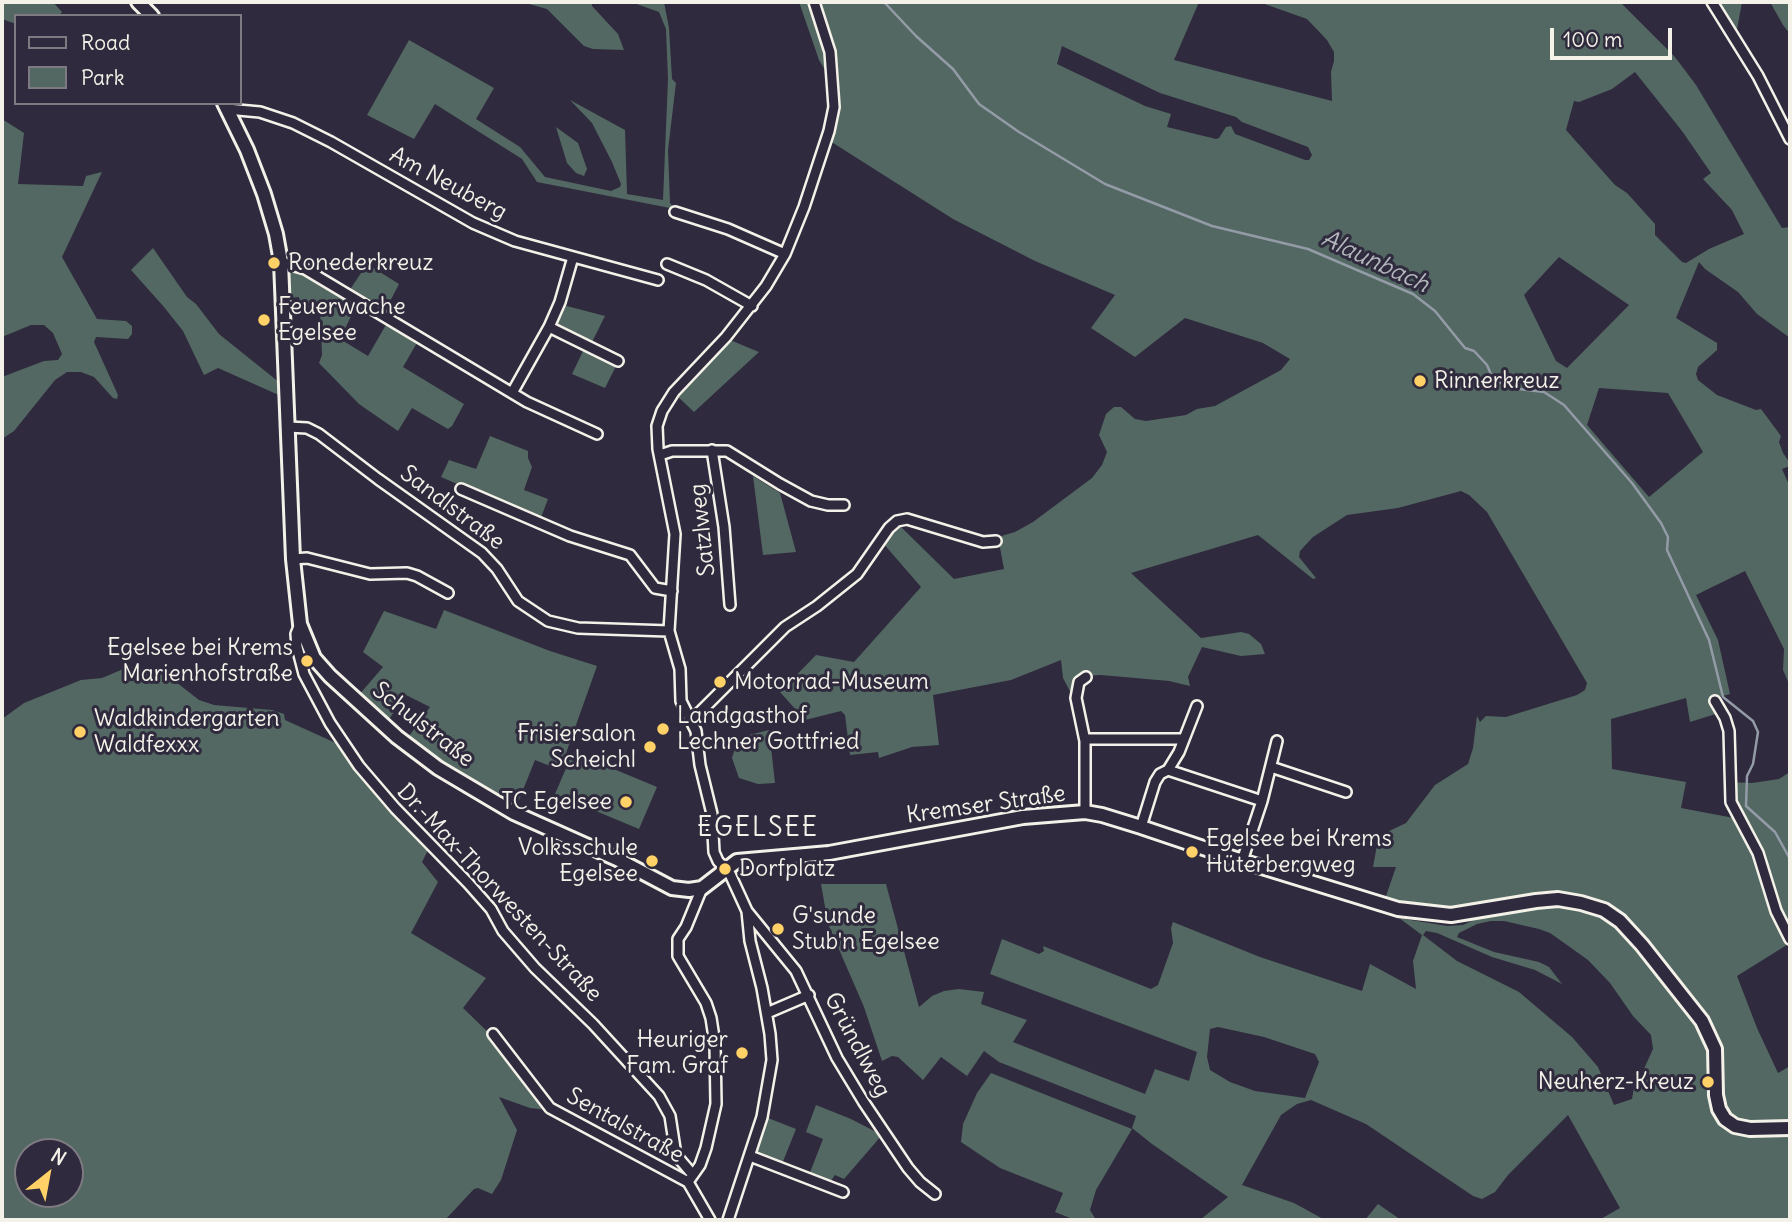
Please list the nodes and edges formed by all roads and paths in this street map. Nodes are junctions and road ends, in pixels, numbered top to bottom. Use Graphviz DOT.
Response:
graph roads {
  1 [pos="814,2"];
  2 [pos="1712,2"];
  3 [pos="226,106"];
  4 [pos="1790,139"];
  5 [pos="675,212"];
  6 [pos="785,254"];
  7 [pos="573,257"];
  8 [pos="281,262"];
  9 [pos="667,264"];
  10 [pos="658,280"];
  11 [pos="752,306"];
  12 [pos="549,327"];
  13 [pos="618,361"];
  14 [pos="512,393"];
  15 [pos="288,427"];
  16 [pos="597,434"];
  17 [pos="712,450"];
  18 [pos="660,455"];
  19 [pos="461,489"];
  20 [pos="844,505"];
  21 [pos="996,541"];
  22 [pos="293,559"];
  23 [pos="672,591"];
  24 [pos="448,593"];
  25 [pos="730,605"];
  26 [pos="300,624"];
  27 [pos="669,631"];
  28 [pos="1086,677"];
  29 [pos="1715,701"];
  30 [pos="1197,706"];
  31 [pos="692,720"];
  32 [pos="1185,739"];
  33 [pos="1085,741"];
  34 [pos="1278,741"];
  35 [pos="1271,767"];
  36 [pos="1168,770"];
  37 [pos="1346,792"];
  38 [pos="1262,801"];
  39 [pos="1085,813"];
  40 [pos="1141,827"];
  41 [pos="1242,861"];
  42 [pos="725,869"];
  43 [pos="702,888"];
  44 [pos="747,911"];
  45 [pos="1790,939"];
  46 [pos="808,995"];
  47 [pos="767,1013"];
  48 [pos="493,1034"];
  49 [pos="1790,1128"];
  50 [pos="750,1156"];
  51 [pos="691,1179"];
  52 [pos="844,1192"];
  53 [pos="935,1194"];
  54 [pos="710,1220"];
  55 [pos="728,1220"];
  1 -- 6 [label="street"];
  2 -- 4 [label="street"];
  3 -- 7 [label="street, Am Neuberg"];
  3 -- 8 [label="street"];
  5 -- 6 [label="street"];
  6 -- 11 [label="street"];
  7 -- 10 [label="street, Am Neuberg"];
  7 -- 12 [label="street"];
  8 -- 14 [label="street"];
  8 -- 15 [label="street"];
  9 -- 11 [label="street"];
  11 -- 18 [label="street"];
  12 -- 13 [label="street"];
  12 -- 14 [label="street"];
  14 -- 16 [label="street"];
  15 -- 22 [label="street, Schulstraße"];
  15 -- 27 [label="street, Sandlstraße"];
  17 -- 18 [label="street, Satzlweg"];
  17 -- 20 [label="street, Satzlweg"];
  17 -- 25 [label="street, Satzlweg"];
  18 -- 23 [label="street"];
  19 -- 23 [label="street"];
  21 -- 31 [label="street"];
  22 -- 24 [label="street"];
  22 -- 26 [label="street, Schulstraße"];
  23 -- 27 [label="street"];
  26 -- 43 [label="street, Schulstraße"];
  26 -- 51 [label="street, Dr.-Max-Thorwesten-Straße"];
  27 -- 31 [label="street"];
  28 -- 33 [label="street"];
  29 -- 45 [label="street"];
  30 -- 32 [label="street"];
  31 -- 42 [label="street"];
  32 -- 33 [label="street"];
  32 -- 36 [label="street"];
  33 -- 39 [label="street"];
  34 -- 35 [label="street"];
  35 -- 37 [label="street"];
  35 -- 38 [label="street"];
  36 -- 38 [label="street"];
  36 -- 40 [label="street"];
  38 -- 41 [label="street"];
  39 -- 40 [label="street, Kremser Straße"];
  39 -- 42 [label="street, Kremser Straße"];
  40 -- 41 [label="street, Kremser Straße"];
  41 -- 49 [label="street, Kremser Straße"];
  42 -- 43 [label="street"];
  42 -- 44 [label="street"];
  43 -- 51 [label="street"];
  44 -- 46 [label="street, Gründlweg"];
  44 -- 47 [label="street"];
  46 -- 47 [label="street"];
  46 -- 53 [label="street, Gründlweg"];
  47 -- 50 [label="street"];
  48 -- 51 [label="street, Sentalstraße"];
  50 -- 52 [label="street"];
  50 -- 55 [label="street"];
  51 -- 54 [label="street, Dr.-Max-Thorwesten-Straße"];
}
